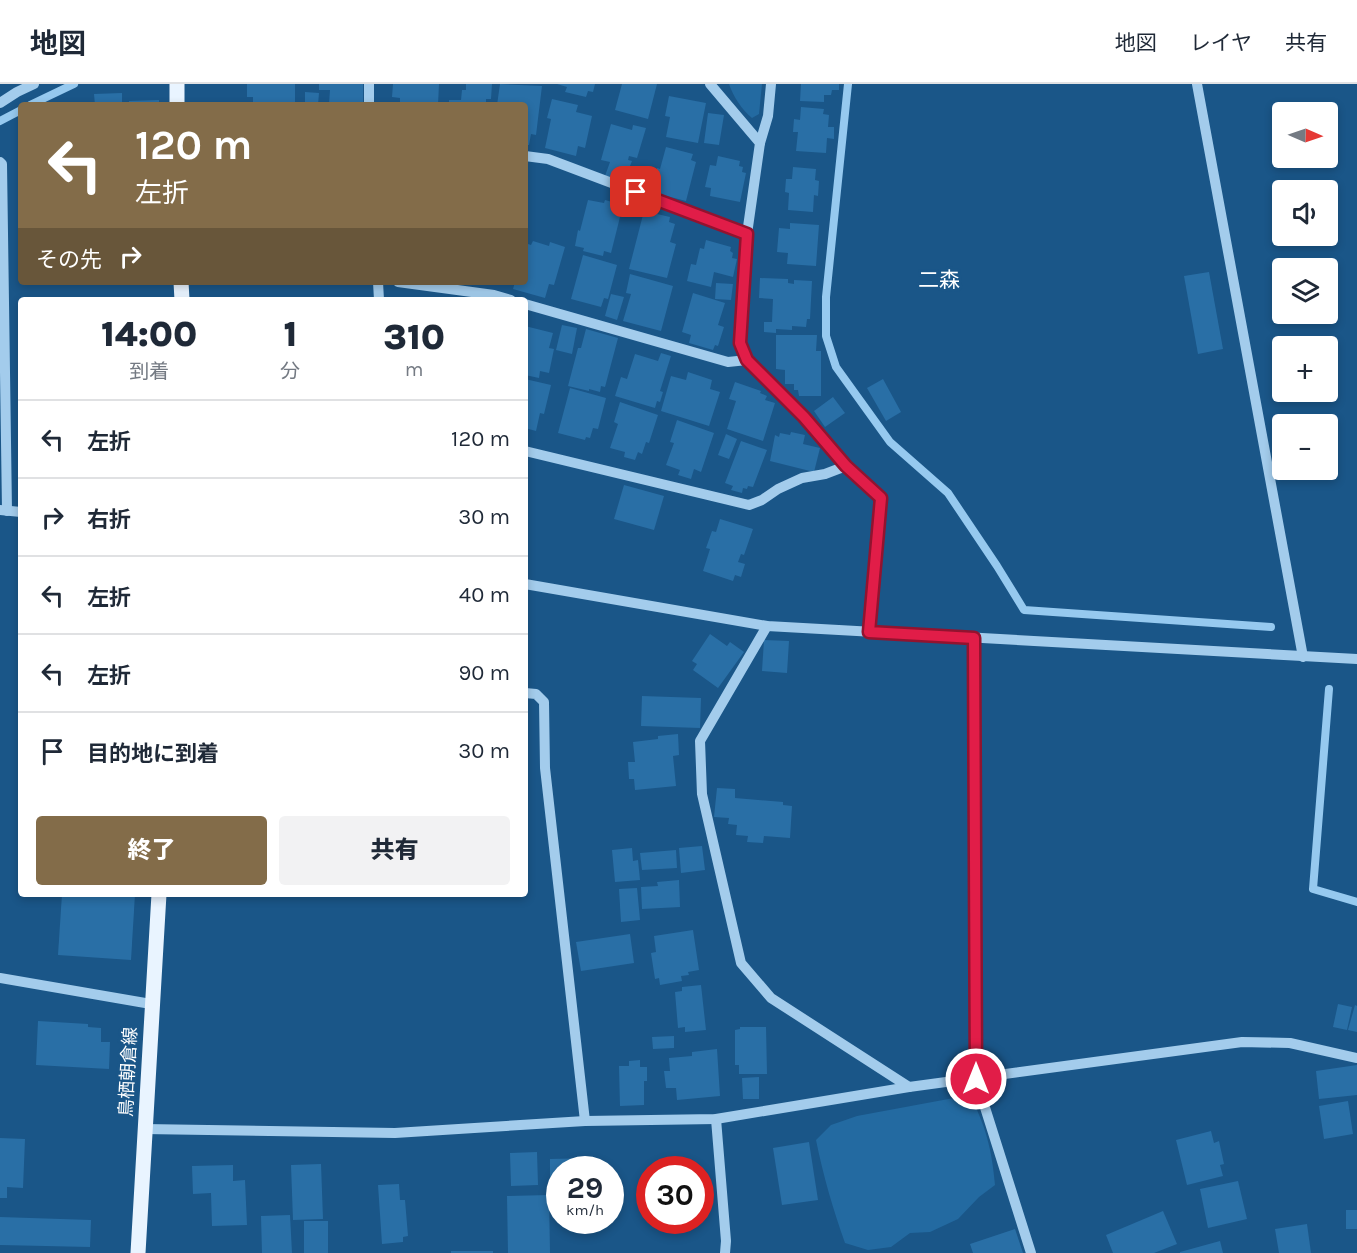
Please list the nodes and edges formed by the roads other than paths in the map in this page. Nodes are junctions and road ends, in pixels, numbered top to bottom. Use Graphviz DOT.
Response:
graph roads {
  1 [pos="34,84"];
  2 [pos="177,84"];
  3 [pos="369,84"];
  4 [pos="710,84"];
  5 [pos="771,84"];
  6 [pos="1197,84"];
  7 [pos="177,102"];
  8 [pos="369,102"];
  9 [pos="0,104"];
  10 [pos="759,143"];
  11 [pos="528,156"];
  12 [pos="0,162"];
  13 [pos="747,234"];
  14 [pos="420,285"];
  15 [pos="501,297"];
  16 [pos="528,305"];
  17 [pos="747,360"];
  18 [pos="528,452"];
  19 [pos="846,466"];
  20 [pos="3,511"];
  21 [pos="18,512"];
  22 [pos="528,585"];
  23 [pos="767,626"];
  24 [pos="869,632"];
  25 [pos="974,638"];
  26 [pos="1303,657"];
  27 [pos="1357,659"];
  28 [pos="528,693"];
  29 [pos="159,897"];
  30 [pos="0,978"];
  31 [pos="151,1004"];
  32 [pos="1357,1058"];
  33 [pos="976,1079"];
  34 [pos="909,1087"];
  35 [pos="716,1119"];
  36 [pos="585,1121"];
  37 [pos="144,1130"];
  38 [pos="138,1253"];
  39 [pos="725,1253"];
  40 [pos="1030,1253"];
  1 -- 9 [label="street"];
  2 -- 7 [label="main road"];
  3 -- 8 [label="street"];
  4 -- 10 [label="street"];
  5 -- 10 [label="street"];
  6 -- 26 [label="street"];
  10 -- 13 [label="street"];
  11 -- 13 [label="street"];
  12 -- 20 [label="street"];
  13 -- 17 [label="street"];
  14 -- 15 [label="street"];
  16 -- 17 [label="street"];
  17 -- 19 [label="street"];
  18 -- 19 [label="street"];
  19 -- 24 [label="street"];
  20 -- 21 [label="street"];
  22 -- 23 [label="street"];
  23 -- 24 [label="street"];
  23 -- 34 [label="street"];
  24 -- 25 [label="street"];
  25 -- 26 [label="street"];
  25 -- 33 [label="street"];
  26 -- 27 [label="street"];
  28 -- 36 [label="street"];
  29 -- 31 [label="main road, 鳥栖朝倉線"];
  30 -- 31 [label="street"];
  31 -- 37 [label="main road, 鳥栖朝倉線"];
  32 -- 33 [label="street"];
  33 -- 34 [label="street"];
  33 -- 40 [label="street"];
  34 -- 35 [label="street"];
  35 -- 36 [label="street"];
  35 -- 39 [label="street"];
  36 -- 37 [label="street"];
  37 -- 38 [label="main road, 鳥栖朝倉線"];
}
